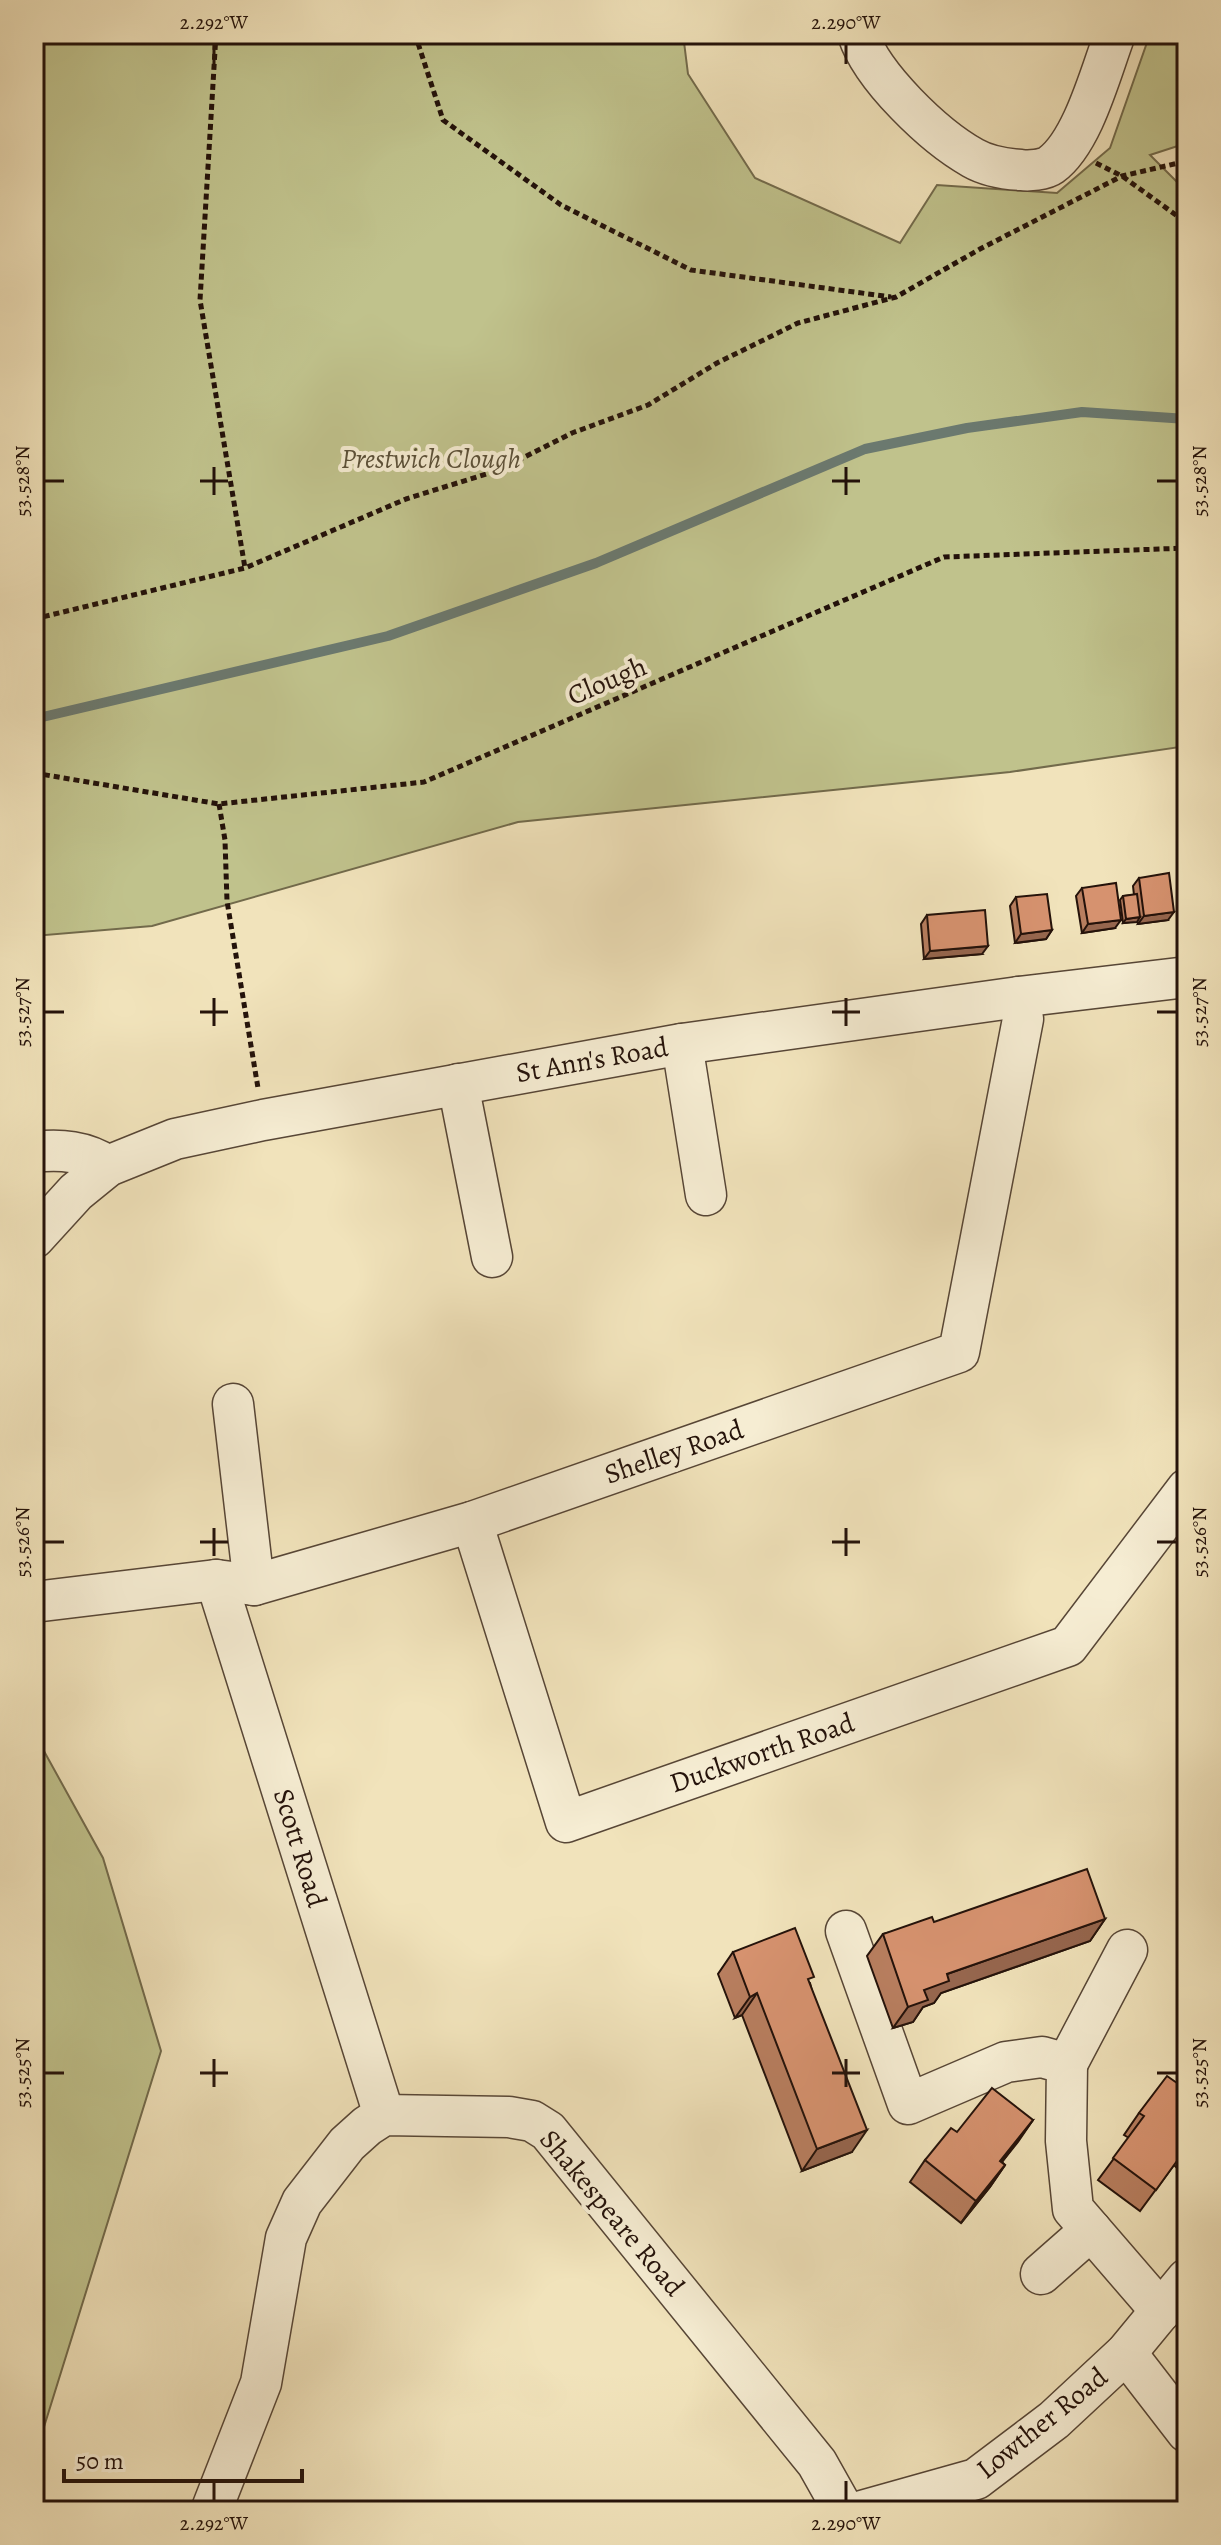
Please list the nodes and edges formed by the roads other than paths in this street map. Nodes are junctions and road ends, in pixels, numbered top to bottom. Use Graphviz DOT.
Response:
graph roads {
  1 [pos="858,34"];
  2 [pos="1115,34"];
  3 [pos="1187,977"];
  4 [pos="1019,997"];
  5 [pos="682,1044"];
  6 [pos="458,1084"];
  7 [pos="34,1152"];
  8 [pos="108,1166"];
  9 [pos="706,1195"];
  10 [pos="34,1238"];
  11 [pos="492,1257"];
  12 [pos="233,1404"];
  13 [pos="1187,1489"];
  14 [pos="472,1522"];
  15 [pos="235,1582"];
  16 [pos="34,1602"];
  17 [pos="846,1931"];
  18 [pos="1127,1950"];
  19 [pos="1067,2064"];
  20 [pos="384,2115"];
  21 [pos="1091,2230"];
  22 [pos="1041,2274"];
  23 [pos="1187,2279"];
  24 [pos="1161,2311"];
  25 [pos="1126,2353"];
  26 [pos="1187,2432"];
  27 [pos="211,2511"];
  28 [pos="844,2511"];
  29 [pos="862,2511"];
  1 -- 2 [label="street"];
  3 -- 4 [label="street, St Ann's Road"];
  4 -- 5 [label="street, St Ann's Road"];
  4 -- 14 [label="street, Shelley Road"];
  5 -- 6 [label="street, St Ann's Road"];
  5 -- 9 [label="street"];
  6 -- 8 [label="street, St Ann's Road"];
  6 -- 11 [label="street"];
  7 -- 8 [label="street"];
  8 -- 10 [label="street, St Ann's Road"];
  12 -- 15 [label="street, Scott Road"];
  13 -- 14 [label="street, Duckworth Road"];
  14 -- 15 [label="street, Shelley Road"];
  15 -- 16 [label="street, Shelley Road"];
  15 -- 20 [label="street, Scott Road"];
  17 -- 19 [label="street"];
  18 -- 19 [label="street"];
  19 -- 21 [label="street"];
  20 -- 27 [label="street"];
  20 -- 28 [label="street, Shakespeare Road"];
  21 -- 22 [label="street"];
  21 -- 24 [label="street"];
  23 -- 24 [label="street, Lowther Road"];
  24 -- 25 [label="street, Lowther Road"];
  25 -- 26 [label="street"];
  25 -- 29 [label="street, Lowther Road"];
}
